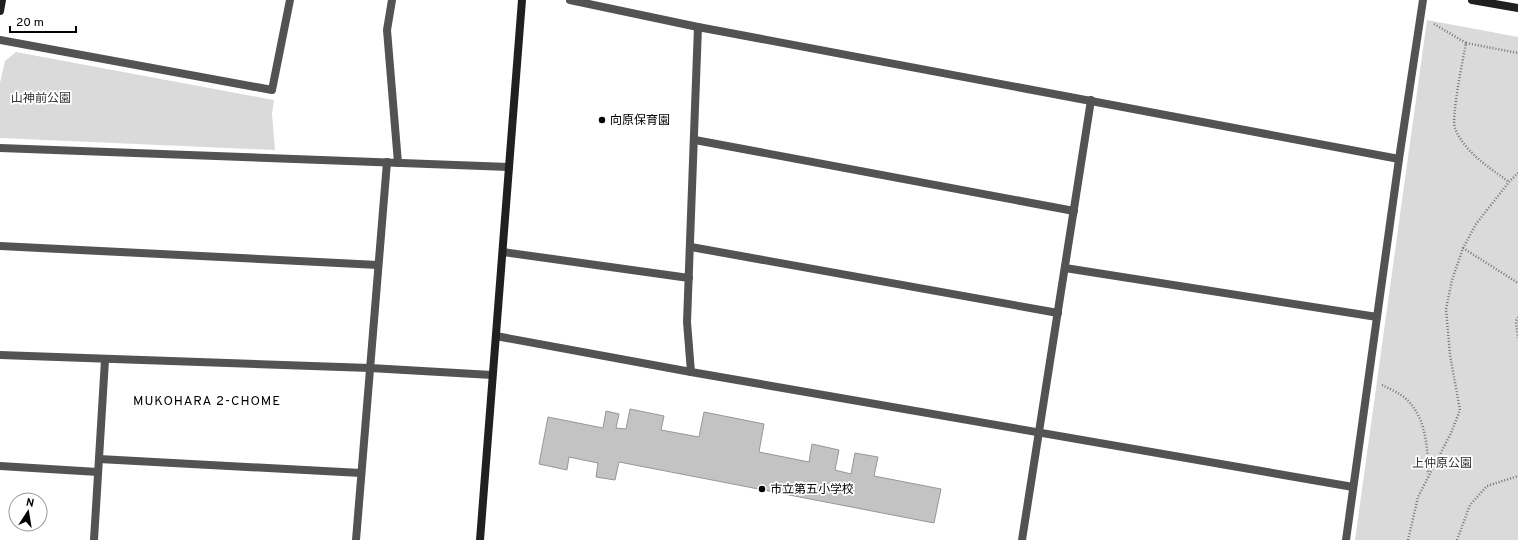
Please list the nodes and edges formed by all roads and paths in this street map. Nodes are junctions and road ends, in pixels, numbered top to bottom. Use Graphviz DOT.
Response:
graph roads {
  1 [pos="2,0"];
  2 [pos="290,0"];
  3 [pos="392,0"];
  4 [pos="522,0"];
  5 [pos="570,0"];
  6 [pos="1423,0"];
  7 [pos="1472,0"];
  8 [pos="1518,8"];
  9 [pos="0,11"];
  10 [pos="1421,14"];
  11 [pos="698,27"];
  12 [pos="0,40"];
  13 [pos="1466,44"];
  14 [pos="1518,53"];
  15 [pos="1091,100"];
  16 [pos="695,140"];
  17 [pos="0,148"];
  18 [pos="1398,159"];
  19 [pos="387,162"];
  20 [pos="398,163"];
  21 [pos="509,167"];
  22 [pos="1518,173"];
  23 [pos="1509,182"];
  24 [pos="1074,211"];
  25 [pos="0,246"];
  26 [pos="691,246"];
  27 [pos="1463,248"];
  28 [pos="502,252"];
  29 [pos="378,265"];
  30 [pos="1065,268"];
  31 [pos="689,278"];
  32 [pos="1518,283"];
  33 [pos="1058,313"];
  34 [pos="1377,317"];
  35 [pos="1518,317"];
  36 [pos="496,336"];
  37 [pos="1518,338"];
  38 [pos="0,355"];
  39 [pos="105,360"];
  40 [pos="370,368"];
  41 [pos="691,372"];
  42 [pos="492,375"];
  43 [pos="1368,380"];
  44 [pos="1039,432"];
  45 [pos="99,459"];
  46 [pos="0,466"];
  47 [pos="98,472"];
  48 [pos="1518,472"];
  49 [pos="361,473"];
  50 [pos="1517,476"];
  51 [pos="1428,477"];
  52 [pos="1353,487"];
  53 [pos="94,540"];
  54 [pos="356,540"];
  55 [pos="480,540"];
  56 [pos="1022,540"];
  57 [pos="1346,540"];
  58 [pos="1408,540"];
  59 [pos="1457,540"];
  1 -- 9 [label="street"];
  2 -- 12 [label="street"];
  3 -- 20 [label="street"];
  4 -- 21 [label="street"];
  5 -- 11 [label="street"];
  6 -- 10 [label="street"];
  7 -- 8 [label="street"];
  10 -- 13 [label="path"];
  10 -- 18 [label="street"];
  11 -- 15 [label="street"];
  11 -- 16 [label="street"];
  13 -- 14 [label="path"];
  13 -- 23 [label="path"];
  15 -- 18 [label="street"];
  15 -- 24 [label="street"];
  16 -- 24 [label="street"];
  16 -- 26 [label="street"];
  17 -- 19 [label="street"];
  18 -- 34 [label="street"];
  19 -- 20 [label="street"];
  19 -- 29 [label="street"];
  20 -- 21 [label="street"];
  21 -- 28 [label="street"];
  22 -- 23 [label="path"];
  23 -- 27 [label="path"];
  24 -- 30 [label="street"];
  25 -- 29 [label="street"];
  26 -- 31 [label="street"];
  26 -- 33 [label="street"];
  27 -- 32 [label="path"];
  27 -- 51 [label="path"];
  28 -- 31 [label="street"];
  28 -- 36 [label="street"];
  29 -- 40 [label="street"];
  30 -- 33 [label="street"];
  30 -- 34 [label="street"];
  31 -- 41 [label="street"];
  33 -- 44 [label="street"];
  34 -- 43 [label="street"];
  35 -- 37 [label="path"];
  36 -- 41 [label="street"];
  36 -- 42 [label="street"];
  38 -- 39 [label="street"];
  39 -- 40 [label="street"];
  39 -- 45 [label="street"];
  40 -- 42 [label="street"];
  40 -- 49 [label="street"];
  41 -- 44 [label="street"];
  42 -- 55 [label="street"];
  43 -- 51 [label="path"];
  43 -- 52 [label="street"];
  44 -- 52 [label="street"];
  44 -- 56 [label="street"];
  45 -- 47 [label="street"];
  45 -- 49 [label="street"];
  46 -- 47 [label="street"];
  47 -- 53 [label="street"];
  48 -- 50 [label="path"];
  49 -- 54 [label="street"];
  50 -- 59 [label="path"];
  51 -- 58 [label="path"];
  52 -- 57 [label="street"];
}
